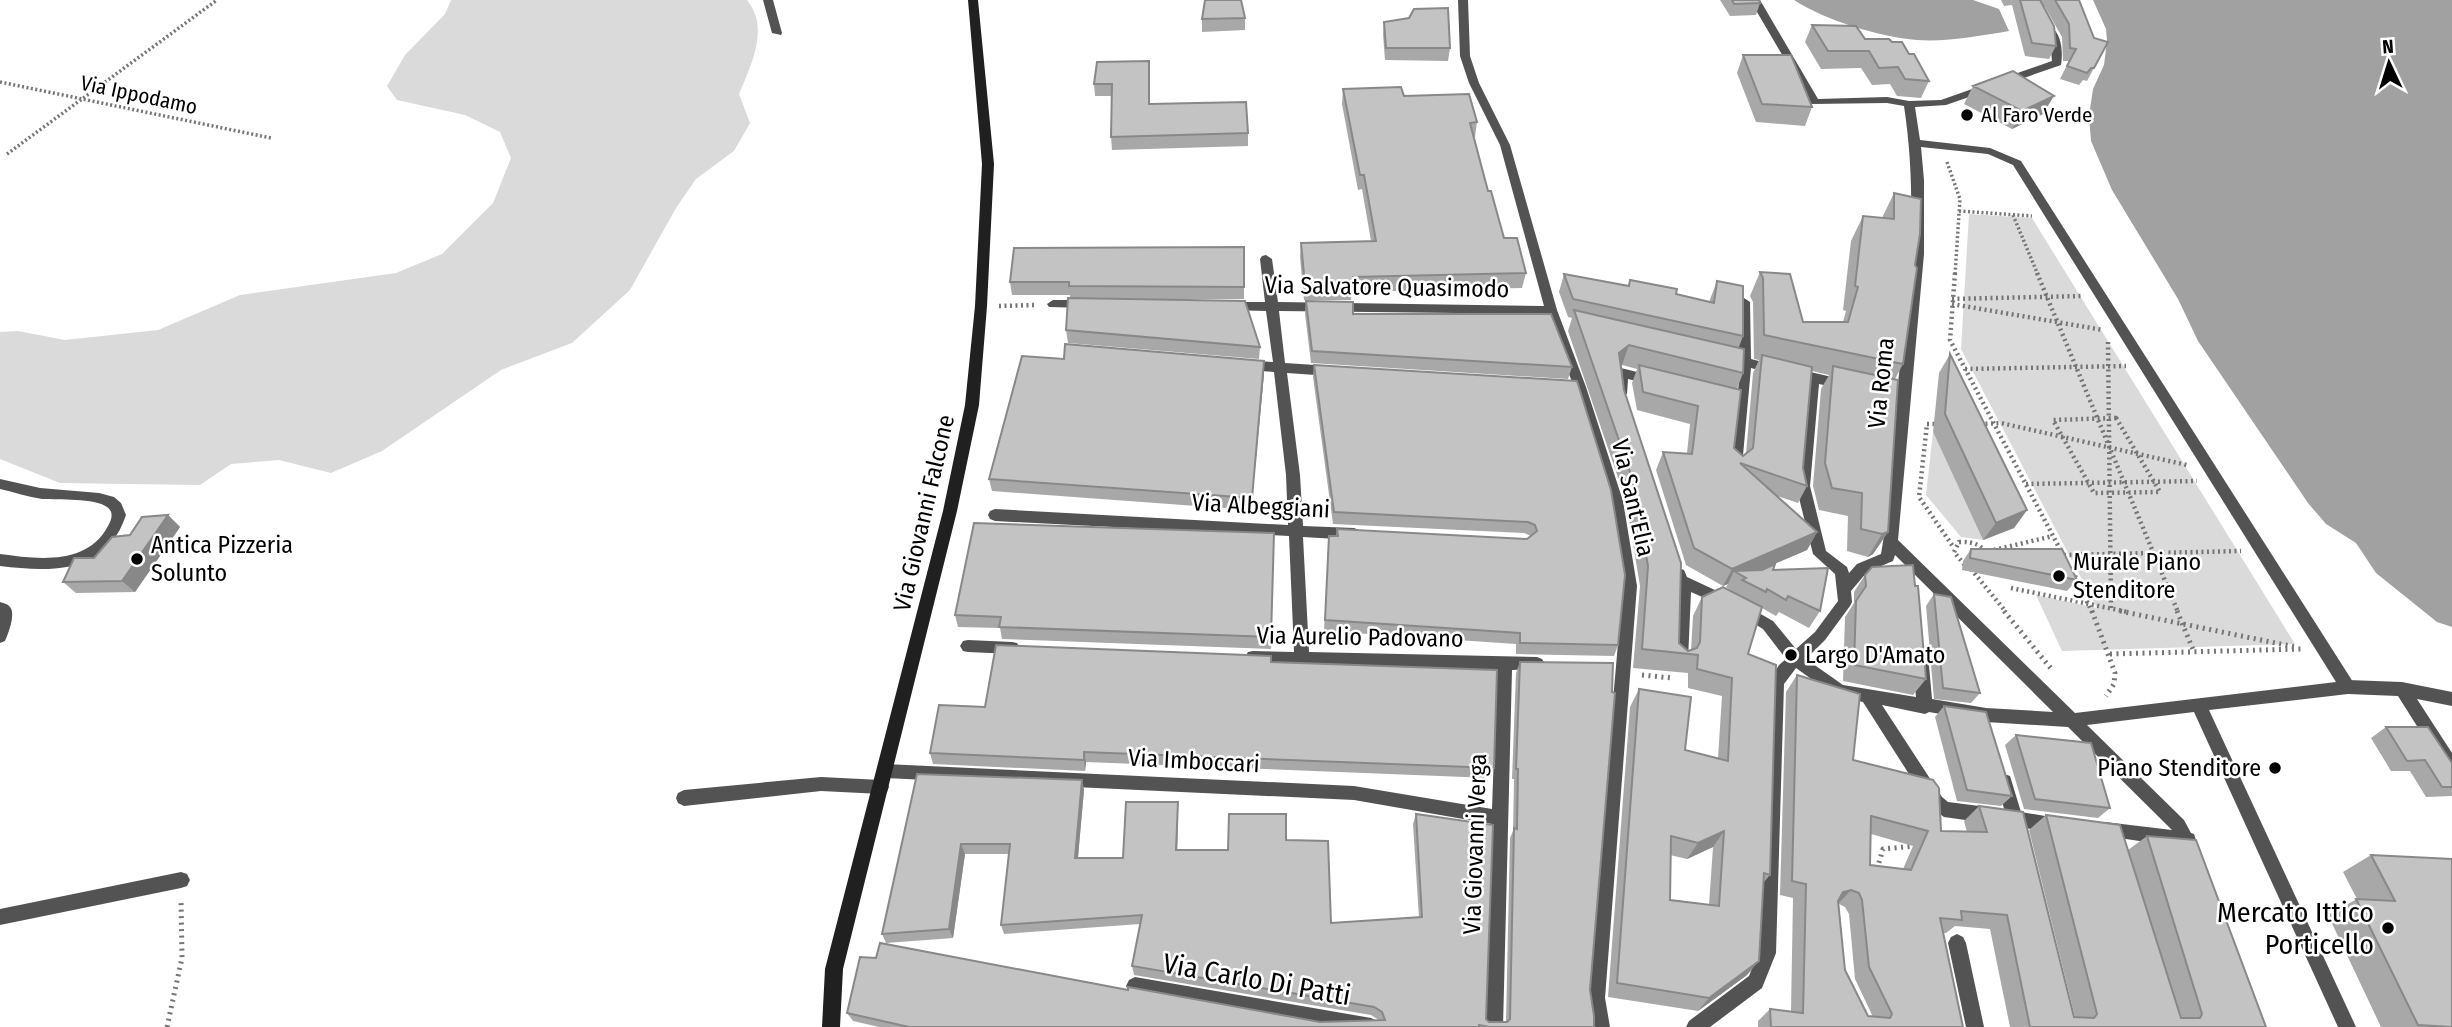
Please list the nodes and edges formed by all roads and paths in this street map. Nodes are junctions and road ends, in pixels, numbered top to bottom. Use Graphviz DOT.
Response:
graph roads {
  1 [pos="217,0"];
  2 [pos="768,0"];
  3 [pos="973,0"];
  4 [pos="1463,0"];
  5 [pos="1755,0"];
  6 [pos="2045,19"];
  7 [pos="777,33"];
  8 [pos="0,82"];
  9 [pos="82,99"];
  10 [pos="1909,104"];
  11 [pos="271,138"];
  12 [pos="1917,143"];
  13 [pos="1941,145"];
  14 [pos="7,154"];
  15 [pos="1959,211"];
  16 [pos="2013,215"];
  17 [pos="2037,217"];
  18 [pos="1266,259"];
  19 [pos="2079,285"];
  20 [pos="2047,297"];
  21 [pos="1952,301"];
  22 [pos="1744,302"];
  23 [pos="1054,304"];
  24 [pos="1094,304"];
  25 [pos="981,306"];
  26 [pos="1217,306"];
  27 [pos="1272,307"];
  28 [pos="1559,319"];
  29 [pos="2101,319"];
  30 [pos="2057,322"];
  31 [pos="2108,331"];
  32 [pos="2115,342"];
  33 [pos="2122,354"];
  34 [pos="1716,356"];
  35 [pos="1743,362"];
  36 [pos="1226,363"];
  37 [pos="2129,365"];
  38 [pos="2145,365"];
  39 [pos="2108,366"];
  40 [pos="2076,367"];
  41 [pos="1280,368"];
  42 [pos="1965,369"];
  43 [pos="1349,372"];
  44 [pos="1813,377"];
  45 [pos="1661,383"];
  46 [pos="1862,389"];
  47 [pos="1887,394"];
  48 [pos="1903,400"];
  49 [pos="1627,411"];
  50 [pos="2097,419"];
  51 [pos="2109,419"];
  52 [pos="1944,424"];
  53 [pos="1974,424"];
  54 [pos="1994,424"];
  55 [pos="2063,437"];
  56 [pos="2109,448"];
  57 [pos="2137,454"];
  58 [pos="2184,455"];
  59 [pos="2001,458"];
  60 [pos="2012,458"];
  61 [pos="1735,466"];
  62 [pos="2196,473"];
  63 [pos="2154,481"];
  64 [pos="2110,482"];
  65 [pos="2124,482"];
  66 [pos="2088,483"];
  67 [pos="0,484"];
  68 [pos="2026,484"];
  69 [pos="2019,491"];
  70 [pos="2030,491"];
  71 [pos="2128,492"];
  72 [pos="2110,493"];
  73 [pos="995,515"];
  74 [pos="1296,531"];
  75 [pos="1363,534"];
  76 [pos="2053,536"];
  77 [pos="2237,540"];
  78 [pos="1891,542"];
  79 [pos="1954,548"];
  80 [pos="1986,552"];
  81 [pos="2111,554"];
  82 [pos="2153,554"];
  83 [pos="2064,555"];
  84 [pos="1674,557"];
  85 [pos="0,560"];
  86 [pos="1912,562"];
  87 [pos="1970,567"];
  88 [pos="1680,580"];
  89 [pos="1914,588"];
  90 [pos="2011,588"];
  91 [pos="1844,589"];
  92 [pos="2089,603"];
  93 [pos="0,608"];
  94 [pos="2111,608"];
  95 [pos="2181,622"];
  96 [pos="0,638"];
  97 [pos="2297,638"];
  98 [pos="968,646"];
  99 [pos="1024,648"];
  100 [pos="2304,649"];
  101 [pos="2194,652"];
  102 [pos="1920,654"];
  103 [pos="2110,654"];
  104 [pos="1232,656"];
  105 [pos="1302,659"];
  106 [pos="1680,660"];
  107 [pos="1796,660"];
  108 [pos="1505,663"];
  109 [pos="1558,664"];
  110 [pos="1620,668"];
  111 [pos="2059,678"];
  112 [pos="2348,687"];
  113 [pos="2402,689"];
  114 [pos="1868,696"];
  115 [pos="2452,699"];
  116 [pos="2096,701"];
  117 [pos="2198,704"];
  118 [pos="1925,707"];
  119 [pos="2072,720"];
  120 [pos="2001,767"];
  121 [pos="2452,767"];
  122 [pos="883,779"];
  123 [pos="684,798"];
  124 [pos="1499,818"];
  125 [pos="2015,819"];
  126 [pos="2188,840"];
  127 [pos="1928,845"];
  128 [pos="2022,845"];
  129 [pos="2197,865"];
  130 [pos="1875,876"];
  131 [pos="181,880"];
  132 [pos="0,916"];
  133 [pos="1957,943"];
  134 [pos="1135,986"];
  135 [pos="167,1027"];
  136 [pos="831,1027"];
  137 [pos="1371,1027"];
  138 [pos="1494,1027"];
  139 [pos="1601,1027"];
  140 [pos="1695,1027"];
  141 [pos="1975,1027"];
  142 [pos="2347,1027"];
  1 -- 9 [label="path"];
  2 -- 7 [label="street"];
  3 -- 25 [label="street, Via Giovanni Falcone"];
  4 -- 28 [label="street, Via Sant'Elia"];
  5 -- 10 [label="street"];
  6 -- 10 [label="street"];
  8 -- 9 [label="path, Via Ippodamo"];
  9 -- 11 [label="path, Via Ippodamo"];
  9 -- 14 [label="path"];
  10 -- 12 [label="street, Via Roma"];
  12 -- 13 [label="street"];
  12 -- 48 [label="street, Via Roma"];
  13 -- 15 [label="path"];
  13 -- 38 [label="street"];
  15 -- 16 [label="path"];
  15 -- 21 [label="path"];
  16 -- 17 [label="path"];
  16 -- 20 [label="path"];
  18 -- 27 [label="street"];
  19 -- 20 [label="path"];
  20 -- 21 [label="path"];
  20 -- 30 [label="path"];
  21 -- 30 [label="path"];
  21 -- 42 [label="path"];
  22 -- 35 [label="street"];
  23 -- 24 [label="street"];
  23 -- 25 [label="path"];
  25 -- 122 [label="street, Via Giovanni Falcone"];
  26 -- 27 [label="street, Via Salvatore Quasimodo"];
  27 -- 28 [label="street, Via Salvatore Quasimodo"];
  27 -- 41 [label="street"];
  28 -- 110 [label="street, Via Sant'Elia"];
  29 -- 31 [label="path"];
  30 -- 31 [label="path"];
  30 -- 40 [label="path"];
  31 -- 32 [label="path"];
  31 -- 39 [label="path"];
  33 -- 37 [label="path"];
  34 -- 35 [label="street"];
  35 -- 44 [label="street"];
  35 -- 61 [label="street"];
  36 -- 41 [label="street"];
  37 -- 38 [label="path"];
  37 -- 39 [label="path"];
  38 -- 112 [label="street"];
  39 -- 40 [label="path"];
  39 -- 51 [label="path"];
  40 -- 42 [label="path"];
  40 -- 50 [label="path"];
  41 -- 43 [label="street"];
  41 -- 74 [label="street"];
  42 -- 54 [label="path"];
  44 -- 46 [label="street"];
  44 -- 91 [label="street"];
  45 -- 49 [label="street"];
  47 -- 48 [label="street"];
  48 -- 78 [label="street, Via Roma"];
  50 -- 51 [label="path"];
  50 -- 55 [label="path"];
  50 -- 56 [label="path"];
  51 -- 56 [label="path"];
  51 -- 57 [label="path"];
  52 -- 79 [label="path"];
  53 -- 54 [label="path"];
  54 -- 55 [label="path"];
  54 -- 60 [label="path"];
  55 -- 56 [label="path"];
  55 -- 66 [label="path"];
  56 -- 57 [label="path"];
  56 -- 64 [label="path"];
  56 -- 65 [label="path"];
  57 -- 58 [label="path"];
  57 -- 63 [label="path"];
  59 -- 60 [label="path"];
  60 -- 68 [label="path"];
  62 -- 63 [label="path"];
  63 -- 65 [label="path"];
  63 -- 71 [label="path"];
  64 -- 65 [label="path"];
  64 -- 66 [label="path"];
  64 -- 72 [label="path"];
  65 -- 71 [label="path"];
  66 -- 68 [label="path"];
  66 -- 72 [label="path"];
  67 -- 85 [label="street"];
  68 -- 70 [label="path"];
  69 -- 70 [label="path"];
  70 -- 76 [label="path"];
  71 -- 72 [label="path"];
  71 -- 82 [label="path"];
  72 -- 81 [label="path"];
  73 -- 74 [label="street, Via Albeggiani"];
  74 -- 75 [label="street, Via Albeggiani"];
  74 -- 105 [label="street"];
  76 -- 80 [label="path"];
  76 -- 83 [label="path"];
  77 -- 82 [label="path"];
  78 -- 86 [label="street"];
  78 -- 91 [label="street"];
  79 -- 80 [label="path"];
  79 -- 87 [label="path"];
  80 -- 87 [label="path"];
  81 -- 82 [label="path"];
  81 -- 83 [label="path"];
  81 -- 94 [label="path"];
  82 -- 95 [label="path"];
  83 -- 92 [label="path"];
  84 -- 88 [label="street"];
  86 -- 89 [label="street"];
  86 -- 119 [label="street"];
  87 -- 111 [label="path"];
  88 -- 106 [label="street"];
  88 -- 107 [label="street"];
  90 -- 92 [label="path"];
  91 -- 107 [label="street"];
  92 -- 94 [label="path"];
  92 -- 103 [label="path"];
  93 -- 96 [label="street"];
  94 -- 95 [label="path"];
  95 -- 100 [label="path"];
  95 -- 101 [label="path"];
  97 -- 100 [label="path"];
  98 -- 99 [label="street"];
  100 -- 101 [label="path"];
  101 -- 103 [label="path"];
  102 -- 118 [label="street"];
  103 -- 116 [label="path"];
  104 -- 105 [label="street, Via Aurelio Padovano"];
  105 -- 108 [label="street, Via Aurelio Padovano"];
  106 -- 110 [label="path"];
  107 -- 114 [label="street"];
  107 -- 140 [label="street"];
  108 -- 109 [label="street, Via Aurelio Padovano"];
  108 -- 124 [label="street, Via Giovanni Verga"];
  110 -- 139 [label="street, Via Sant'Elia"];
  112 -- 113 [label="street"];
  112 -- 117 [label="street"];
  113 -- 115 [label="street"];
  113 -- 121 [label="street"];
  114 -- 118 [label="street"];
  114 -- 125 [label="street"];
  117 -- 119 [label="street"];
  117 -- 142 [label="street"];
  118 -- 119 [label="street"];
  119 -- 126 [label="street"];
  120 -- 125 [label="street"];
  122 -- 123 [label="street, Via Imboccari"];
  122 -- 124 [label="street, Via Imboccari"];
  122 -- 136 [label="street, Via Giovanni Falcone"];
  124 -- 138 [label="street, Via Giovanni Verga"];
  125 -- 126 [label="street"];
  125 -- 128 [label="street"];
  126 -- 129 [label="street"];
  127 -- 130 [label="path"];
  131 -- 132 [label="street"];
  131 -- 135 [label="path"];
  133 -- 141 [label="street"];
  134 -- 137 [label="street, Via Carlo Di Patti"];
}
